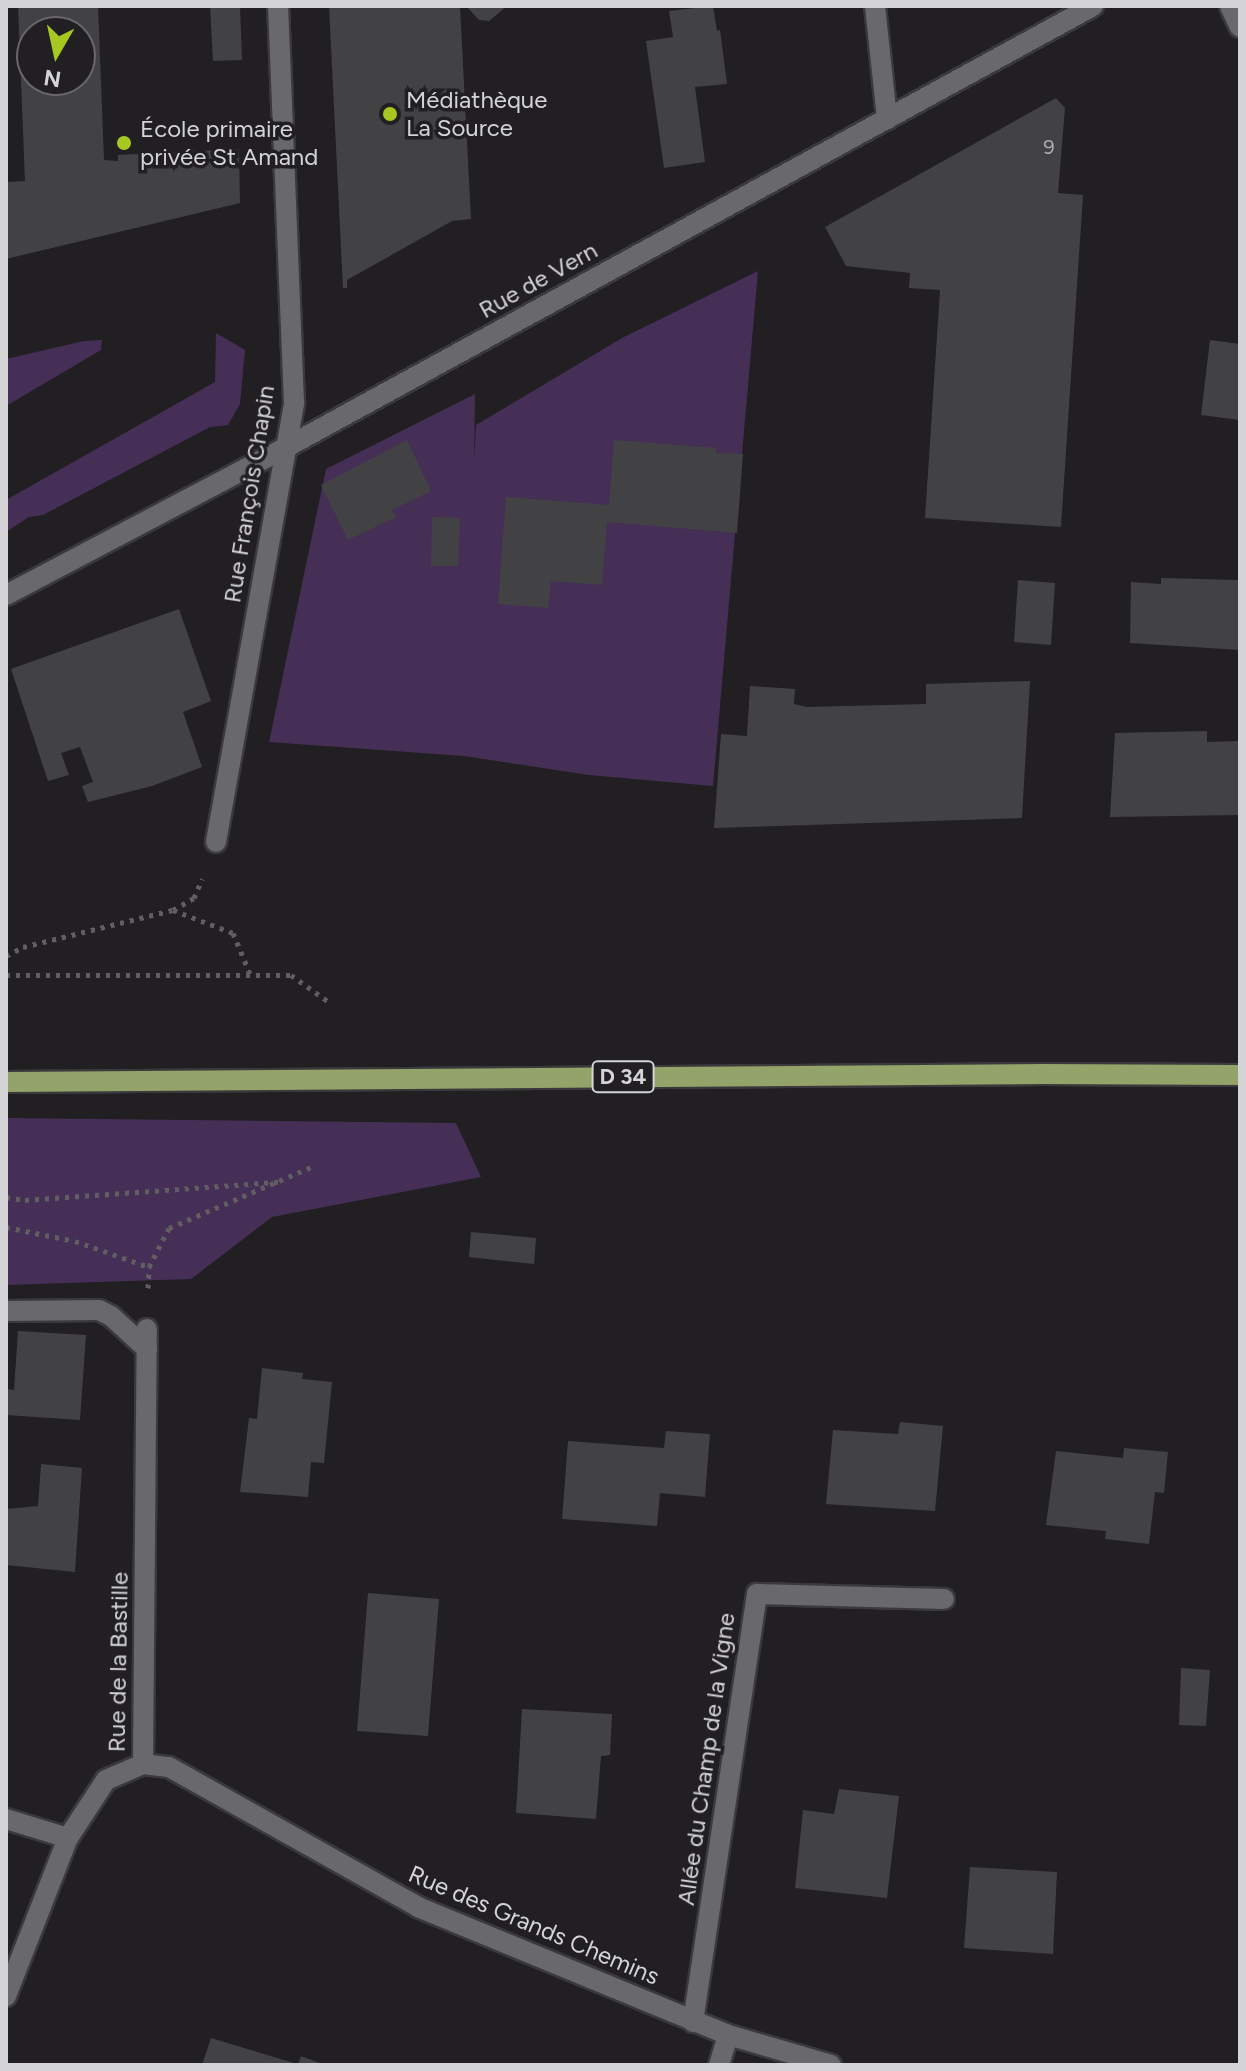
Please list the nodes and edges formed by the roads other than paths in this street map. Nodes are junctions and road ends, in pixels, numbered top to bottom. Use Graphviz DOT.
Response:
graph roads {
  1 [pos="278,6"];
  2 [pos="875,6"];
  3 [pos="1093,6"];
  4 [pos="1230,6"];
  5 [pos="1240,27"];
  6 [pos="887,119"];
  7 [pos="285,448"];
  8 [pos="6,595"];
  9 [pos="216,842"];
  10 [pos="1240,1075"];
  11 [pos="6,1082"];
  12 [pos="6,1311"];
  13 [pos="944,1599"];
  14 [pos="143,1764"];
  15 [pos="6,1819"];
  16 [pos="68,1838"];
  17 [pos="6,1996"];
  18 [pos="693,2022"];
  19 [pos="728,2035"];
  20 [pos="719,2065"];
  21 [pos="831,2065"];
  1 -- 7 [label="street, Rue François Chapin"];
  2 -- 6 [label="street"];
  3 -- 6 [label="street, Rue de Vern"];
  4 -- 5 [label="street"];
  6 -- 7 [label="street, Rue de Vern"];
  7 -- 8 [label="street, Rue de Vern"];
  7 -- 9 [label="street, Rue François Chapin"];
  10 -- 11 [label="main road, D 34"];
  12 -- 14 [label="street, Rue de la Bastille"];
  13 -- 18 [label="street, Allée du Champ de la Vigne"];
  14 -- 16 [label="street, Rue de la Bastille"];
  14 -- 18 [label="street, Rue des Grands Chemins"];
  15 -- 16 [label="street"];
  16 -- 17 [label="street, Rue de la Bastille"];
  18 -- 19 [label="street, Rue des Grands Chemins"];
  19 -- 20 [label="street"];
  19 -- 21 [label="street, Rue des Grands Chemins"];
}
